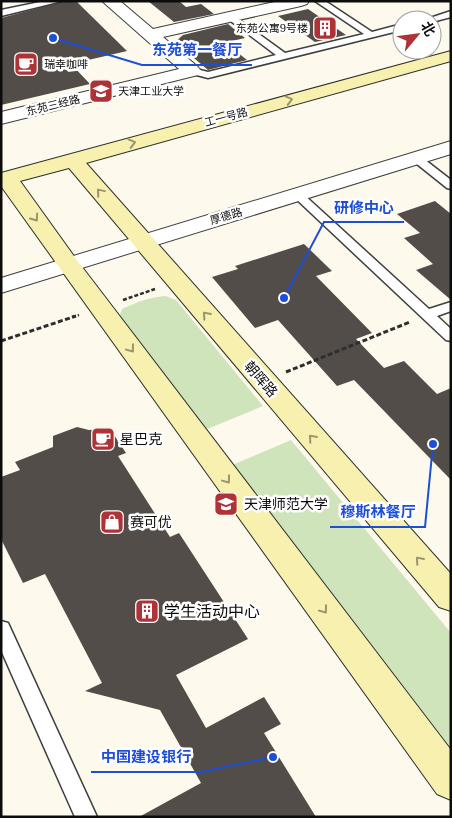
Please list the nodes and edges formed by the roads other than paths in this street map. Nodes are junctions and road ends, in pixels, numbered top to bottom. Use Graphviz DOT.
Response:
graph roads {
  1 [pos="58,1"];
  2 [pos="110,1"];
  3 [pos="301,1"];
  4 [pos="319,1"];
  5 [pos="1,13"];
  6 [pos="231,17"];
  7 [pos="392,28"];
  8 [pos="370,34"];
  9 [pos="150,35"];
  10 [pos="283,56"];
  11 [pos="392,56"];
  12 [pos="451,56"];
  13 [pos="192,71"];
  14 [pos="1,118"];
  15 [pos="116,130"];
  16 [pos="451,147"];
  17 [pos="75,150"];
  18 [pos="416,158"];
  19 [pos="3,174"];
  20 [pos="451,186"];
  21 [pos="298,195"];
  22 [pos="141,241"];
  23 [pos="68,264"];
  24 [pos="1,286"];
  25 [pos="451,306"];
  26 [pos="427,315"];
  27 [pos="451,337"];
  28 [pos="451,597"];
  29 [pos="1,629"];
  30 [pos="451,781"];
  31 [pos="86,817"];
  1 -- 5 [label="lane"];
  2 -- 9 [label="street"];
  3 -- 6 [label="street"];
  4 -- 8 [label="lane"];
  6 -- 9 [label="street"];
  6 -- 10 [label="lane"];
  7 -- 8 [label="lane"];
  8 -- 10 [label="lane"];
  9 -- 13 [label="street"];
  10 -- 13 [label="lane"];
  11 -- 15 [label="street, 工一号路"];
  17 -- 12 [label="street, 工一号路, one-way"];
  13 -- 14 [label="street, 东苑三经路"];
  16 -- 18 [label="street, 厚德路"];
  17 -- 19 [label="street, 工一号路"];
  22 -- 17 [label="street, 朝晖路, one-way"];
  18 -- 20 [label="lane"];
  18 -- 21 [label="street, 厚德路"];
  19 -- 23 [label="street, one-way"];
  21 -- 22 [label="street, 厚德路"];
  21 -- 26 [label="lane"];
  22 -- 23 [label="street, 厚德路"];
  28 -- 22 [label="street, 朝晖路, one-way"];
  23 -- 24 [label="street, 厚德路"];
  23 -- 30 [label="street, one-way"];
  25 -- 26 [label="lane"];
  26 -- 27 [label="lane"];
  29 -- 31 [label="lane"];
}
